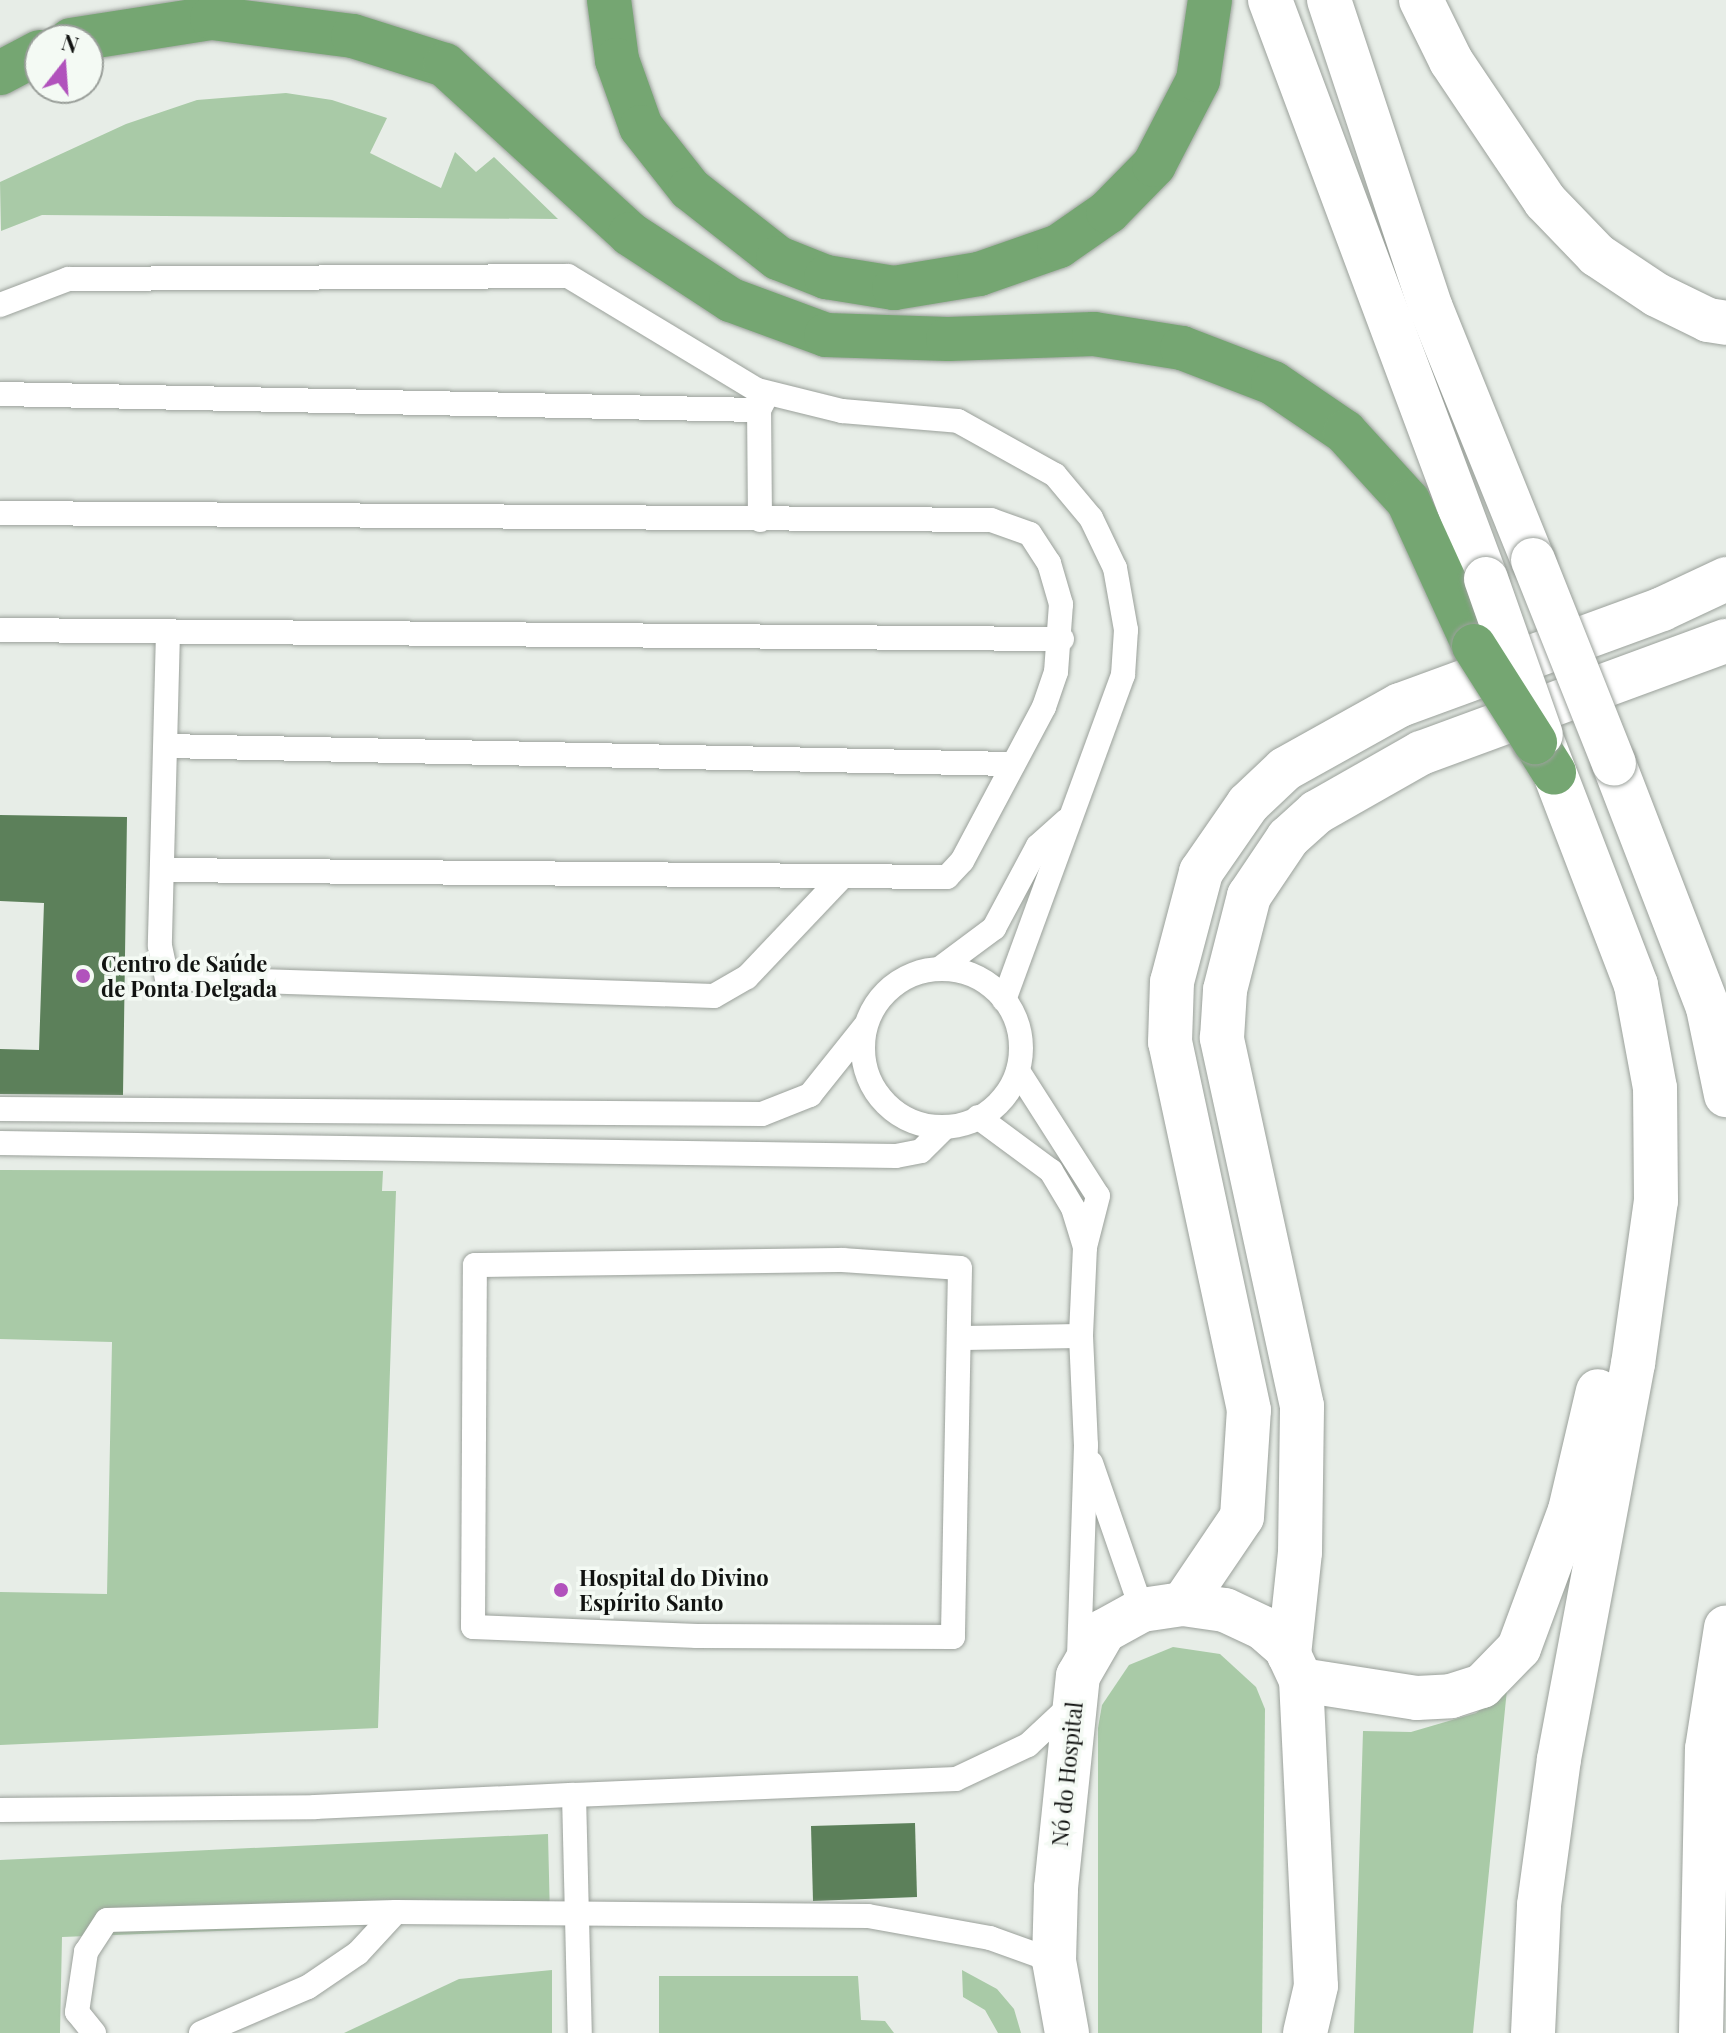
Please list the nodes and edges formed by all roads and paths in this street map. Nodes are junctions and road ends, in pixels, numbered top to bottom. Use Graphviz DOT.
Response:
graph roads {
  1 [pos="147,0"];
  2 [pos="609,0"];
  3 [pos="1210,0"];
  4 [pos="1270,0"];
  5 [pos="1329,0"];
  6 [pos="1421,0"];
  7 [pos="97,24"];
  8 [pos="104,35"];
  9 [pos="24,60"];
  10 [pos="0,73"];
  11 [pos="0,305"];
  12 [pos="1726,323"];
  13 [pos="0,394"];
  14 [pos="763,402"];
  15 [pos="0,513"];
  16 [pos="760,520"];
  17 [pos="1726,579"];
  18 [pos="0,630"];
  19 [pos="168,632"];
  20 [pos="1062,639"];
  21 [pos="1726,641"];
  22 [pos="166,746"];
  23 [pos="1544,751"];
  24 [pos="1013,764"];
  25 [pos="1066,821"];
  26 [pos="162,870"];
  27 [pos="842,877"];
  28 [pos="939,969"];
  29 [pos="1004,1000"];
  30 [pos="865,1026"];
  31 [pos="1018,1071"];
  32 [pos="1726,1095"];
  33 [pos="0,1109"];
  34 [pos="978,1117"];
  35 [pos="944,1128"];
  36 [pos="0,1143"];
  37 [pos="1085,1247"];
  38 [pos="1081,1336"];
  39 [pos="962,1338"];
  40 [pos="1633,1364"];
  41 [pos="1086,1445"];
  42 [pos="1162,1607"];
  43 [pos="1726,1627"];
  44 [pos="1295,1668"];
  45 [pos="1075,1690"];
  46 [pos="574,1795"];
  47 [pos="0,1810"];
  48 [pos="1726,1816"];
  49 [pos="578,1911"];
  50 [pos="396,1912"];
  51 [pos="1703,1917"];
  52 [pos="1054,1961"];
  53 [pos="94,2033"];
  54 [pos="201,2033"];
  55 [pos="580,2033"];
  56 [pos="1067,2033"];
  57 [pos="1305,2033"];
  58 [pos="1533,2033"];
  59 [pos="1701,2033"];
  1 -- 7 [label="highway"];
  2 -- 3 [label="highway"];
  4 -- 23 [label="main road, bridge"];
  5 -- 32 [label="main road, bridge"];
  6 -- 12 [label="main road"];
  8 -- 23 [label="highway, bridge"];
  9 -- 10 [label="highway"];
  11 -- 14 [label="lane"];
  13 -- 14 [label="lane"];
  14 -- 16 [label="lane"];
  14 -- 25 [label="lane"];
  15 -- 16 [label="lane"];
  16 -- 20 [label="lane"];
  17 -- 42 [label="main road"];
  18 -- 19 [label="lane"];
  19 -- 20 [label="lane"];
  19 -- 22 [label="lane"];
  20 -- 24 [label="lane"];
  21 -- 44 [label="main road"];
  22 -- 24 [label="lane"];
  22 -- 26 [label="lane"];
  23 -- 40 [label="main road"];
  24 -- 27 [label="lane"];
  25 -- 28 [label="lane"];
  25 -- 29 [label="lane"];
  26 -- 27 [label="lane"];
  26 -- 27 [label="lane"];
  28 -- 29 [label="lane"];
  28 -- 30 [label="lane"];
  29 -- 31 [label="lane"];
  30 -- 33 [label="lane"];
  30 -- 35 [label="lane"];
  31 -- 34 [label="lane"];
  31 -- 37 [label="lane"];
  34 -- 35 [label="lane"];
  34 -- 37 [label="lane"];
  35 -- 36 [label="lane"];
  37 -- 38 [label="lane"];
  38 -- 39 [label="lane"];
  38 -- 41 [label="lane"];
  39 -- 39 [label="lane"];
  40 -- 44 [label="main road"];
  40 -- 58 [label="main road"];
  41 -- 42 [label="lane"];
  41 -- 45 [label="lane"];
  42 -- 44 [label="main road"];
  42 -- 45 [label="main road, Nó do Hospital"];
  43 -- 51 [label="main road"];
  44 -- 57 [label="main road"];
  45 -- 46 [label="lane"];
  45 -- 52 [label="main road, Nó do Hospital"];
  46 -- 47 [label="lane"];
  46 -- 49 [label="lane"];
  48 -- 51 [label="main road"];
  49 -- 50 [label="lane"];
  49 -- 52 [label="lane"];
  49 -- 55 [label="lane"];
  50 -- 53 [label="lane"];
  50 -- 54 [label="lane"];
  51 -- 59 [label="main road"];
  52 -- 56 [label="main road, Nó do Hospital"];
}
